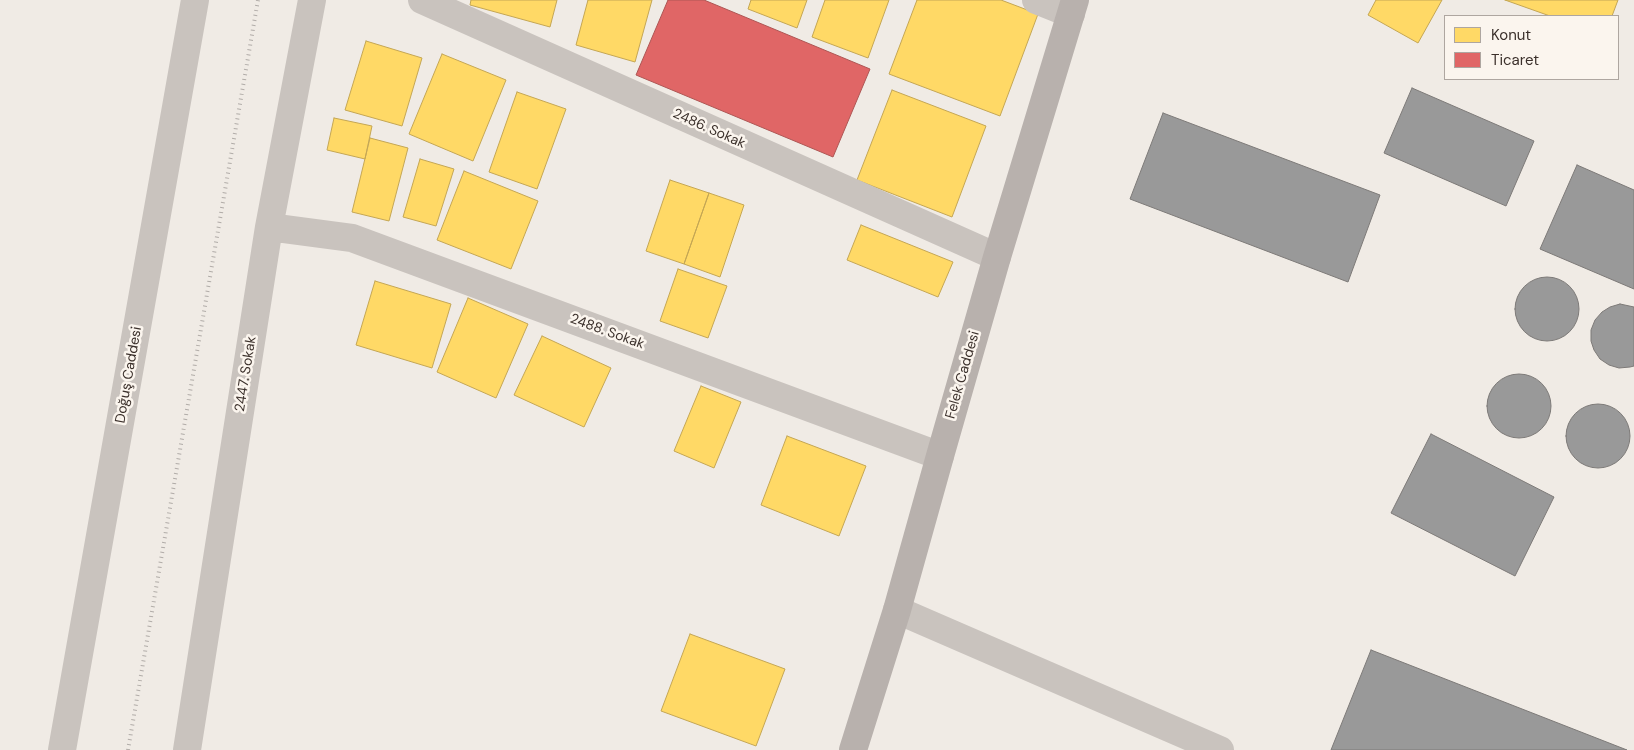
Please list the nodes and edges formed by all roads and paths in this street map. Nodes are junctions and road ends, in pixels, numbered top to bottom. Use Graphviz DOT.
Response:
graph roads {
  1 [pos="194,0"];
  2 [pos="312,0"];
  3 [pos="422,0"];
  4 [pos="1036,0"];
  5 [pos="1073,7"];
  6 [pos="269,227"];
  7 [pos="997,257"];
  8 [pos="940,456"];
  9 [pos="897,610"];
  10 [pos="62,750"];
  11 [pos="187,750"];
  12 [pos="853,750"];
  13 [pos="1220,750"];
  1 -- 10 [label="street, Doğuş Caddesi"];
  2 -- 6 [label="street, 2447. Sokak"];
  3 -- 7 [label="street, 2486. Sokak"];
  4 -- 5 [label="street"];
  5 -- 7 [label="main road, Felek Caddesi"];
  6 -- 8 [label="street, 2488. Sokak"];
  6 -- 11 [label="street, 2447. Sokak"];
  7 -- 8 [label="main road, Felek Caddesi"];
  8 -- 9 [label="main road, Felek Caddesi"];
  9 -- 12 [label="main road, Felek Caddesi"];
  9 -- 13 [label="street"];
}
